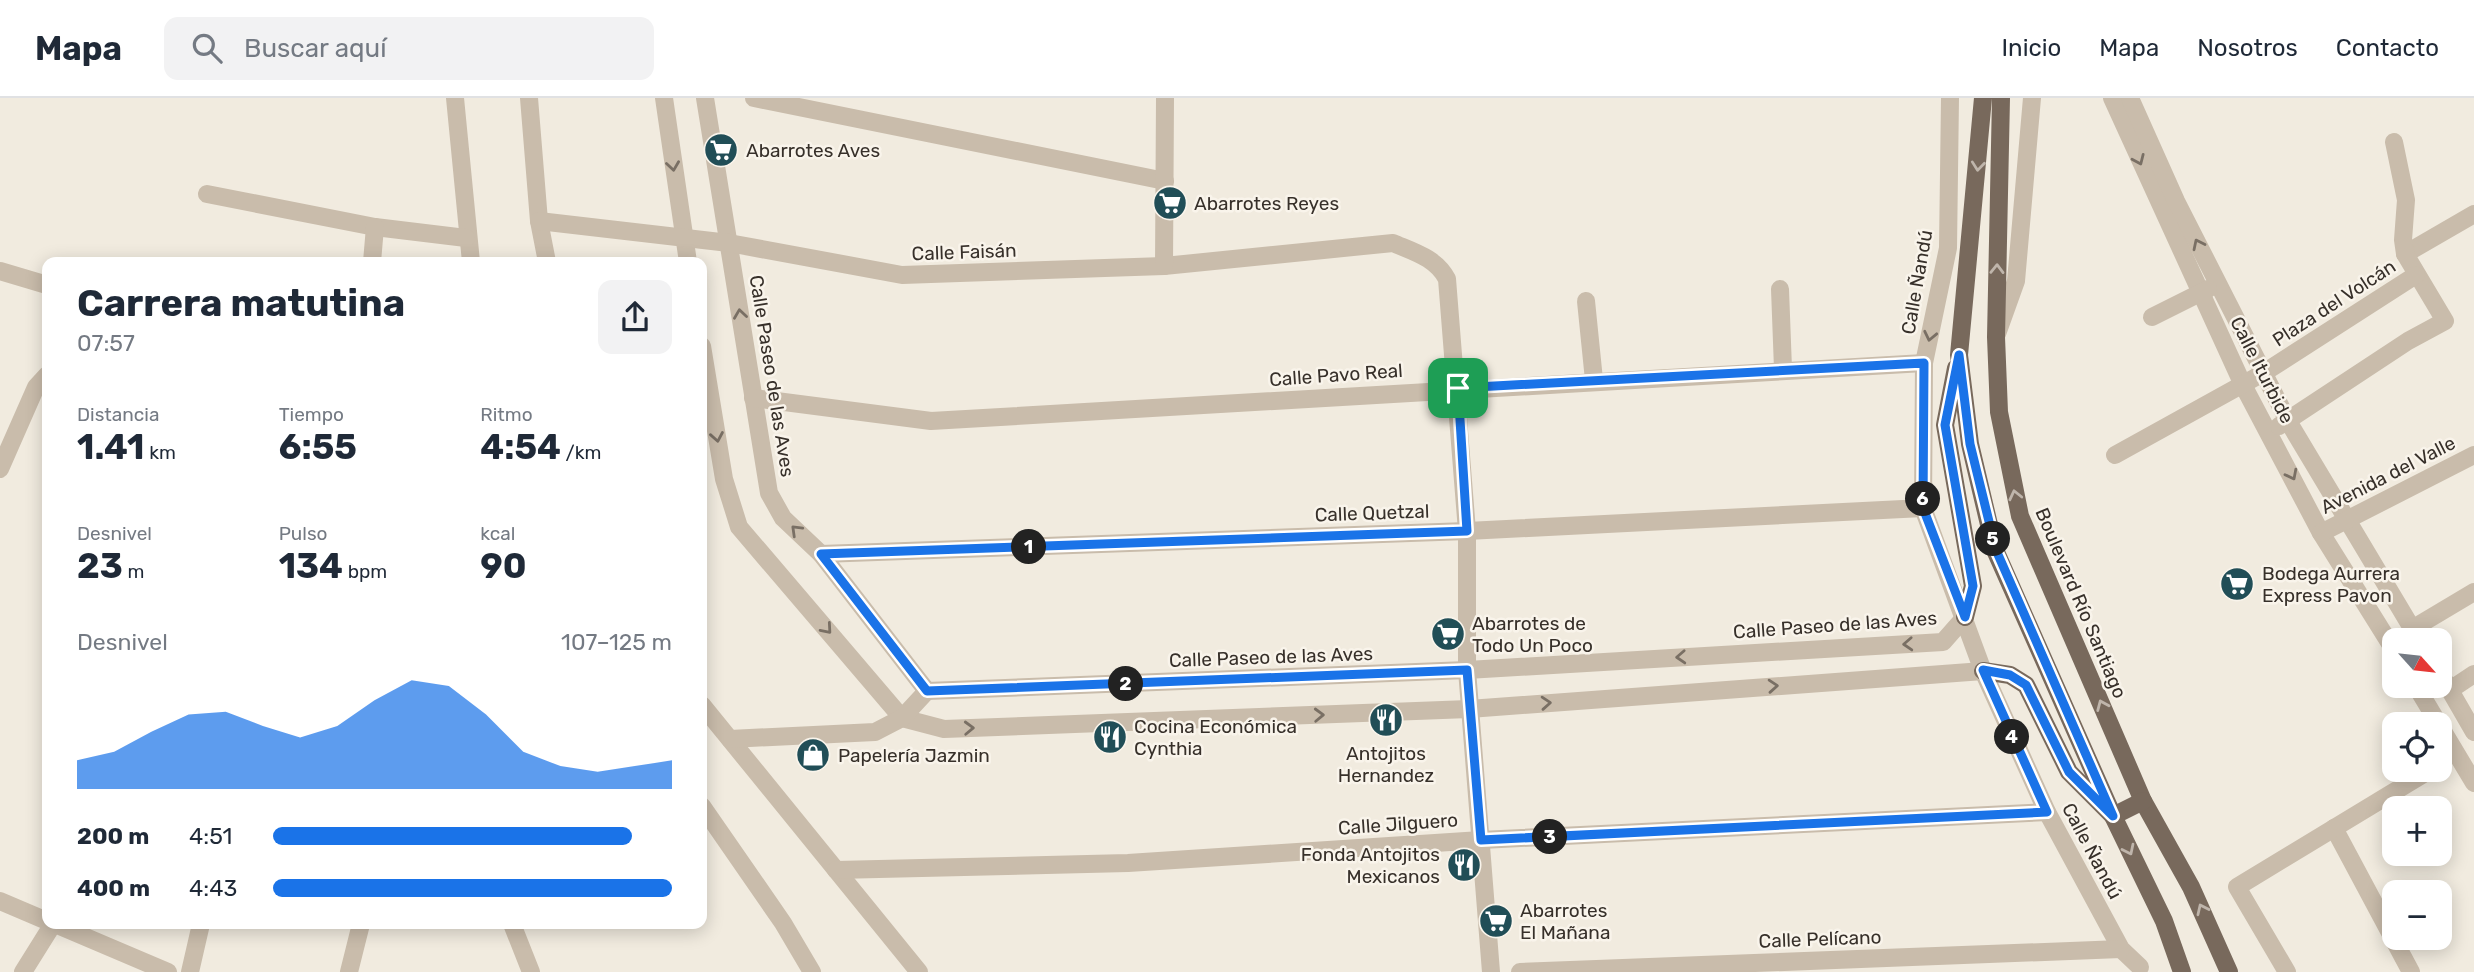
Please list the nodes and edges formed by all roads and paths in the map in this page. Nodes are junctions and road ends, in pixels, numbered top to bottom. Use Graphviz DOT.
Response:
graph roads {
  1 [pos="455,98"];
  2 [pos="529,98"];
  3 [pos="664,98"];
  4 [pos="705,98"];
  5 [pos="754,98"];
  6 [pos="1165,98"];
  7 [pos="1983,98"];
  8 [pos="2001,98"];
  9 [pos="2032,98"];
  10 [pos="2112,98"];
  11 [pos="2130,98"];
  12 [pos="1948,103"];
  13 [pos="2394,142"];
  14 [pos="1165,181"];
  15 [pos="207,194"];
  16 [pos="2474,214"];
  17 [pos="539,221"];
  18 [pos="375,227"];
  19 [pos="466,238"];
  20 [pos="684,239"];
  21 [pos="729,243"];
  22 [pos="2405,254"];
  23 [pos="372,257"];
  24 [pos="470,257"];
  25 [pos="546,257"];
  26 [pos="687,257"];
  27 [pos="1164,266"];
  28 [pos="0,271"];
  29 [pos="2416,275"];
  30 [pos="42,284"];
  31 [pos="2218,284"];
  32 [pos="1780,289"];
  33 [pos="2200,293"];
  34 [pos="1586,301"];
  35 [pos="2152,317"];
  36 [pos="1996,337"];
  37 [pos="1959,355"];
  38 [pos="1924,363"];
  39 [pos="1783,369"];
  40 [pos="2265,372"];
  41 [pos="707,376"];
  42 [pos="42,380"];
  43 [pos="1594,380"];
  44 [pos="2243,384"];
  45 [pos="1458,388"];
  46 [pos="753,398"];
  47 [pos="2288,421"];
  48 [pos="2269,431"];
  49 [pos="2474,454"];
  50 [pos="2115,455"];
  51 [pos="0,470"];
  52 [pos="1923,508"];
  53 [pos="2345,520"];
  54 [pos="1467,531"];
  55 [pos="2321,533"];
  56 [pos="821,554"];
  57 [pos="2474,593"];
  58 [pos="1965,617"];
  59 [pos="2412,628"];
  60 [pos="2426,628"];
  61 [pos="2382,631"];
  62 [pos="1467,670"];
  63 [pos="1983,670"];
  64 [pos="2474,674"];
  65 [pos="2452,689"];
  66 [pos="927,691"];
  67 [pos="2452,694"];
  68 [pos="2423,698"];
  69 [pos="1469,709"];
  70 [pos="707,711"];
  71 [pos="902,718"];
  72 [pos="2474,732"];
  73 [pos="730,739"];
  74 [pos="2457,752"];
  75 [pos="2452,756"];
  76 [pos="2410,782"];
  77 [pos="2474,783"];
  78 [pos="2143,801"];
  79 [pos="2047,812"];
  80 [pos="707,813"];
  81 [pos="2113,816"];
  82 [pos="2334,828"];
  83 [pos="1481,840"];
  84 [pos="836,870"];
  85 [pos="0,901"];
  86 [pos="42,919"];
  87 [pos="51,929"];
  88 [pos="66,929"];
  89 [pos="200,929"];
  90 [pos="360,929"];
  91 [pos="514,929"];
  92 [pos="2121,948"];
  93 [pos="2140,967"];
  94 [pos="23,972"];
  95 [pos="168,972"];
  96 [pos="190,972"];
  97 [pos="349,972"];
  98 [pos="531,972"];
  99 [pos="812,972"];
  100 [pos="919,972"];
  101 [pos="1491,972"];
  102 [pos="1520,972"];
  103 [pos="2182,972"];
  104 [pos="2228,972"];
  105 [pos="2287,972"];
  106 [pos="2412,972"];
  1 -- 19 [label="street"];
  2 -- 17 [label="street"];
  3 -- 20 [label="street, one-way"];
  4 -- 21 [label="street, Calle Paseo de las Aves"];
  5 -- 14 [label="street"];
  6 -- 14 [label="street"];
  7 -- 37 [label="main road, one-way"];
  36 -- 8 [label="main road, Boulevard Río Santiago, one-way"];
  9 -- 36 [label="street"];
  10 -- 33 [label="street, Calle Iturbide, one-way"];
  31 -- 11 [label="street, Calle Iturbide, one-way"];
  12 -- 38 [label="street, Calle Ñandú, one-way"];
  13 -- 22 [label="street"];
  14 -- 27 [label="street"];
  15 -- 18 [label="street"];
  16 -- 22 [label="street"];
  17 -- 20 [label="street, Calle Faisán"];
  17 -- 25 [label="street"];
  18 -- 19 [label="street"];
  18 -- 23 [label="street"];
  19 -- 24 [label="street"];
  20 -- 21 [label="street, Calle Faisán"];
  20 -- 26 [label="street"];
  21 -- 27 [label="street, Calle Faisán"];
  46 -- 21 [label="street, Calle Paseo de las Aves, one-way"];
  22 -- 29 [label="street"];
  27 -- 45 [label="street, Calle Faisán"];
  28 -- 30 [label="street"];
  29 -- 40 [label="street, Plaza del Volcán"];
  29 -- 47 [label="street, Plaza del Volcán"];
  31 -- 33 [label="street"];
  31 -- 40 [label="street, Calle Iturbide"];
  32 -- 39 [label="street"];
  33 -- 35 [label="street"];
  33 -- 44 [label="street, Calle Iturbide"];
  34 -- 43 [label="street"];
  78 -- 36 [label="main road, Boulevard Río Santiago, one-way"];
  37 -- 58 [label="main road"];
  37 -- 81 [label="main road"];
  38 -- 39 [label="street, Calle Pavo Real"];
  38 -- 52 [label="street, Calle Ñandú"];
  39 -- 43 [label="street, Calle Pavo Real"];
  40 -- 44 [label="street, Plaza del Volcán"];
  40 -- 47 [label="street, Calle Iturbide"];
  41 -- 71 [label="street, one-way"];
  42 -- 51 [label="street"];
  43 -- 45 [label="street, Calle Pavo Real"];
  44 -- 48 [label="street, Calle Iturbide"];
  44 -- 50 [label="street, Plaza del Volcán"];
  45 -- 46 [label="street, Calle Pavo Real"];
  45 -- 54 [label="street"];
  56 -- 46 [label="street, Calle Paseo de las Aves, one-way"];
  47 -- 48 [label="street, Plaza del Volcán"];
  47 -- 53 [label="street, Calle Iturbide"];
  48 -- 55 [label="street, Calle Iturbide, one-way"];
  49 -- 53 [label="street, Avenida del Valle"];
  52 -- 54 [label="street, Calle Quetzal"];
  52 -- 58 [label="street, Calle Ñandú"];
  53 -- 55 [label="street, Avenida del Valle"];
  53 -- 59 [label="street, Calle Iturbide"];
  54 -- 56 [label="street, Calle Quetzal"];
  54 -- 62 [label="street"];
  55 -- 61 [label="street, Calle Iturbide"];
  56 -- 66 [label="street, Calle Paseo de las Aves"];
  57 -- 60 [label="street"];
  58 -- 62 [label="street, Calle Paseo de las Aves, one-way"];
  58 -- 63 [label="street, Calle Ñandú"];
  62 -- 66 [label="street, Calle Paseo de las Aves"];
  62 -- 69 [label="street"];
  69 -- 63 [label="street, one-way"];
  63 -- 79 [label="street, Calle Ñandú"];
  63 -- 81 [label="main road"];
  64 -- 65 [label="street"];
  66 -- 71 [label="street"];
  67 -- 72 [label="street"];
  68 -- 74 [label="street"];
  71 -- 69 [label="street, one-way"];
  69 -- 83 [label="street"];
  70 -- 73 [label="street"];
  71 -- 73 [label="street"];
  73 -- 84 [label="street"];
  74 -- 75 [label="street"];
  74 -- 77 [label="street"];
  76 -- 82 [label="street"];
  78 -- 81 [label="main road"];
  104 -- 78 [label="main road, Boulevard Río Santiago, one-way"];
  79 -- 83 [label="street, Calle Jilguero"];
  79 -- 92 [label="street, Calle Ñandú"];
  80 -- 99 [label="street"];
  81 -- 103 [label="main road, one-way"];
  82 -- 105 [label="street"];
  82 -- 106 [label="street"];
  83 -- 84 [label="street, Calle Jilguero"];
  83 -- 101 [label="street"];
  84 -- 100 [label="street"];
  85 -- 86 [label="street"];
  87 -- 94 [label="street"];
  88 -- 95 [label="street"];
  89 -- 96 [label="street"];
  90 -- 97 [label="street"];
  91 -- 98 [label="street"];
  92 -- 93 [label="street, Calle Ñandú"];
  92 -- 102 [label="street, Calle Pelícano"];
}
